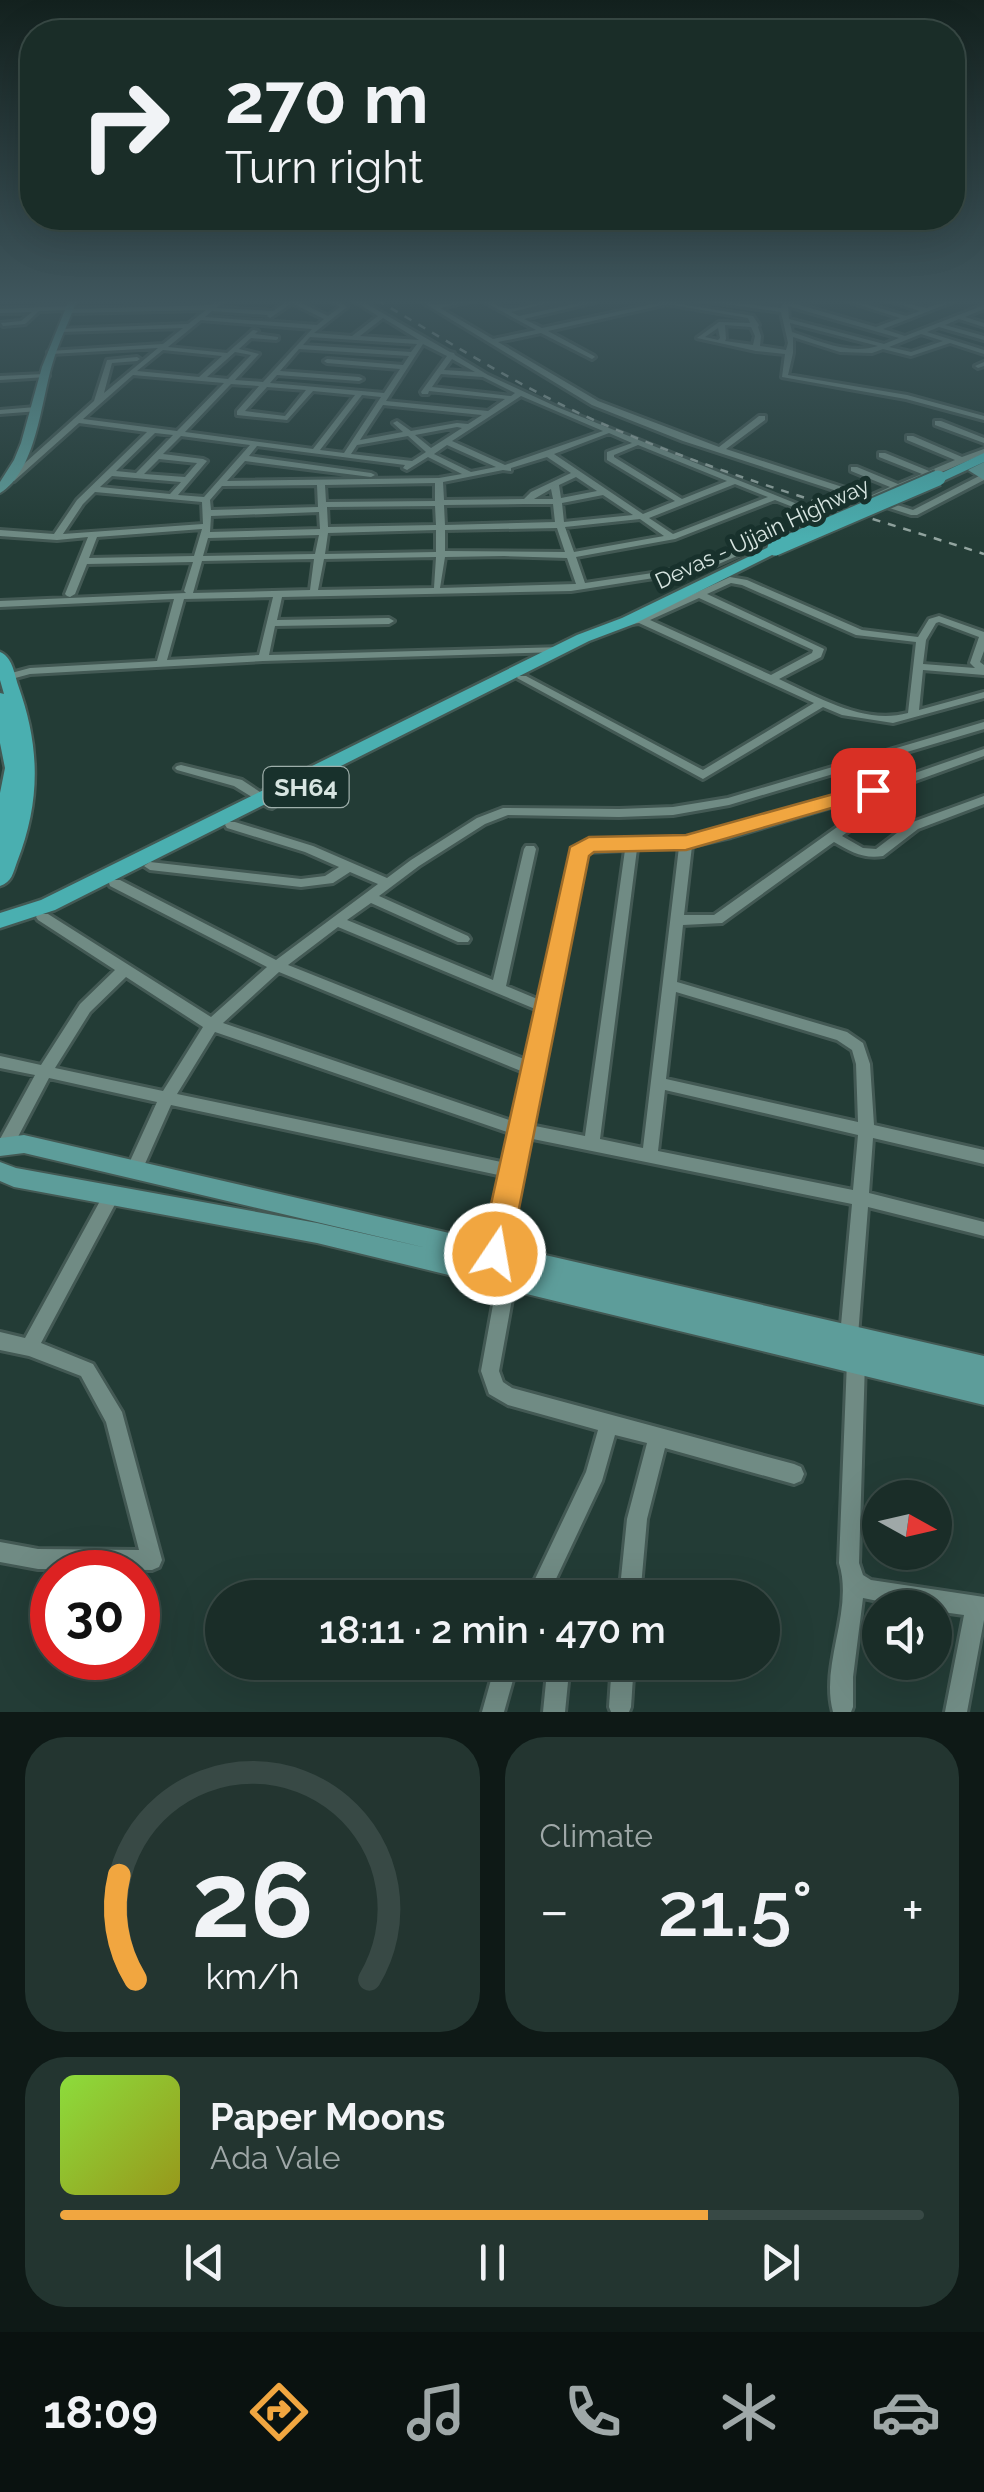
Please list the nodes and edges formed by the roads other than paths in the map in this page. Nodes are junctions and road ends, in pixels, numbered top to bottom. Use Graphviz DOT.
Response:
graph roads {
  1 [pos="44,380"];
  2 [pos="104,380"];
  3 [pos="122,380"];
  4 [pos="200,380"];
  5 [pos="229,380"];
  6 [pos="271,380"];
  7 [pos="358,380"];
  8 [pos="396,380"];
  9 [pos="433,380"];
  10 [pos="492,380"];
  11 [pos="558,380"];
  12 [pos="808,380"];
  13 [pos="227,382"];
  14 [pos="266,386"];
  15 [pos="427,389"];
  16 [pos="312,390"];
  17 [pos="349,392"];
  18 [pos="360,393"];
  19 [pos="517,395"];
  20 [pos="384,399"];
  21 [pos="98,402"];
  22 [pos="415,406"];
  23 [pos="36,409"];
  24 [pos="0,412"];
  25 [pos="490,413"];
  26 [pos="268,418"];
  27 [pos="762,418"];
  28 [pos="984,418"];
  29 [pos="78,421"];
  30 [pos="938,423"];
  31 [pos="398,424"];
  32 [pos="470,426"];
  33 [pos="154,430"];
  34 [pos="177,431"];
  35 [pos="605,433"];
  36 [pos="410,434"];
  37 [pos="910,438"];
  38 [pos="984,441"];
  39 [pos="250,442"];
  40 [pos="447,442"];
  41 [pos="354,443"];
  42 [pos="635,444"];
  43 [pos="721,449"];
  44 [pos="315,451"];
  45 [pos="430,453"];
  46 [pos="548,454"];
  47 [pos="346,455"];
  48 [pos="882,455"];
  49 [pos="156,456"];
  50 [pos="243,458"];
  51 [pos="984,458"];
  52 [pos="962,460"];
  53 [pos="413,464"];
  54 [pos="508,469"];
  55 [pos="854,470"];
  56 [pos="110,473"];
  57 [pos="578,473"];
  58 [pos="138,476"];
  59 [pos="472,476"];
  60 [pos="932,476"];
  61 [pos="984,477"];
  62 [pos="10,480"];
  63 [pos="187,480"];
  64 [pos="392,480"];
  65 [pos="438,480"];
  66 [pos="734,481"];
  67 [pos="320,483"];
  68 [pos="220,484"];
  69 [pos="555,484"];
  70 [pos="897,487"];
  71 [pos="0,489"];
  72 [pos="94,489"];
  73 [pos="604,492"];
  74 [pos="172,497"];
  75 [pos="775,497"];
  76 [pos="872,498"];
  77 [pos="206,500"];
  78 [pos="679,500"];
  79 [pos="439,502"];
  80 [pos="526,502"];
  81 [pos="556,502"];
  82 [pos="322,507"];
  83 [pos="209,513"];
  84 [pos="646,516"];
  85 [pos="560,525"];
  86 [pos="441,527"];
  87 [pos="206,530"];
  88 [pos="324,531"];
  89 [pos="0,534"];
  90 [pos="92,536"];
  91 [pos="57,537"];
  92 [pos="672,538"];
  93 [pos="441,554"];
  94 [pos="573,555"];
  95 [pos="322,557"];
  96 [pos="198,559"];
  97 [pos="84,561"];
  98 [pos="438,586"];
  99 [pos="581,586"];
  100 [pos="314,589"];
  101 [pos="184,593"];
  102 [pos="70,594"];
  103 [pos="278,594"];
  104 [pos="698,594"];
  105 [pos="0,602"];
  106 [pos="639,617"];
  107 [pos="389,621"];
  108 [pos="271,623"];
  109 [pos="607,631"];
  110 [pos="984,635"];
  111 [pos="921,640"];
  112 [pos="563,649"];
  113 [pos="981,655"];
  114 [pos="0,657"];
  115 [pos="264,658"];
  116 [pos="161,664"];
  117 [pos="918,667"];
  118 [pos="984,671"];
  119 [pos="8,677"];
  120 [pos="522,678"];
  121 [pos="772,679"];
  122 [pos="984,695"];
  123 [pos="0,698"];
  124 [pos="822,703"];
  125 [pos="913,713"];
  126 [pos="984,725"];
  127 [pos="984,752"];
  128 [pos="15,767"];
  129 [pos="181,768"];
  130 [pos="892,784"];
  131 [pos="984,800"];
  132 [pos="269,801"];
  133 [pos="230,825"];
  134 [pos="834,836"];
  135 [pos="686,842"];
  136 [pos="0,844"];
  137 [pos="632,844"];
  138 [pos="530,848"];
  139 [pos="150,866"];
  140 [pos="350,866"];
  141 [pos="0,879"];
  142 [pos="116,883"];
  143 [pos="388,883"];
  144 [pos="370,898"];
  145 [pos="43,917"];
  146 [pos="678,920"];
  147 [pos="0,922"];
  148 [pos="338,922"];
  149 [pos="0,932"];
  150 [pos="463,939"];
  151 [pos="277,966"];
  152 [pos="124,970"];
  153 [pos="670,984"];
  154 [pos="498,988"];
  155 [pos="546,1008"];
  156 [pos="212,1025"];
  157 [pos="0,1062"];
  158 [pos="533,1069"];
  159 [pos="44,1071"];
  160 [pos="659,1083"];
  161 [pos="167,1097"];
  162 [pos="866,1129"];
  163 [pos="520,1130"];
  164 [pos="592,1144"];
  165 [pos="1,1155"];
  166 [pos="650,1156"];
  167 [pos="984,1157"];
  168 [pos="134,1170"];
  169 [pos="512,1171"];
  170 [pos="112,1195"];
  171 [pos="859,1198"];
  172 [pos="984,1228"];
  173 [pos="495,1254"];
  174 [pos="506,1278"];
  175 [pos="849,1336"];
  176 [pos="0,1341"];
  177 [pos="29,1347"];
  178 [pos="856,1361"];
  179 [pos="984,1368"];
  180 [pos="984,1392"];
  181 [pos="608,1424"];
  182 [pos="658,1437"];
  183 [pos="794,1474"];
  184 [pos="0,1552"];
  185 [pos="548,1580"];
  186 [pos="631,1580"];
  187 [pos="855,1582"];
  188 [pos="980,1607"];
  189 [pos="502,1680"];
  190 [pos="557,1680"];
  191 [pos="621,1680"];
  192 [pos="842,1707"];
  193 [pos="620,1708"];
  194 [pos="494,1712"];
  195 [pos="554,1712"];
  196 [pos="956,1712"];
  1 -- 23 [label="street"];
  2 -- 21 [label="street"];
  3 -- 21 [label="street"];
  4 -- 13 [label="street"];
  5 -- 13 [label="street"];
  6 -- 14 [label="street"];
  7 -- 17 [label="street"];
  8 -- 20 [label="street"];
  9 -- 15 [label="street"];
  10 -- 19 [label="street"];
  11 -- 43 [label="street"];
  12 -- 28 [label="street"];
  13 -- 14 [label="street"];
  13 -- 34 [label="street"];
  14 -- 16 [label="street"];
  14 -- 26 [label="street"];
  15 -- 19 [label="street"];
  15 -- 22 [label="street"];
  16 -- 17 [label="street"];
  16 -- 26 [label="street"];
  17 -- 18 [label="street"];
  18 -- 20 [label="street"];
  18 -- 44 [label="street"];
  19 -- 25 [label="street"];
  19 -- 35 [label="street"];
  20 -- 22 [label="street"];
  20 -- 41 [label="street"];
  21 -- 29 [label="street"];
  22 -- 25 [label="street"];
  23 -- 24 [label="street"];
  23 -- 62 [label="street"];
  25 -- 32 [label="street"];
  26 -- 39 [label="street"];
  27 -- 43 [label="street"];
  29 -- 33 [label="street"];
  29 -- 62 [label="street"];
  30 -- 38 [label="street"];
  31 -- 36 [label="street"];
  32 -- 36 [label="street"];
  32 -- 40 [label="street"];
  33 -- 34 [label="street"];
  33 -- 56 [label="street"];
  34 -- 39 [label="street"];
  34 -- 49 [label="street"];
  35 -- 42 [label="street"];
  35 -- 46 [label="street"];
  36 -- 41 [label="street"];
  36 -- 45 [label="street"];
  37 -- 52 [label="street"];
  39 -- 44 [label="street"];
  39 -- 50 [label="street"];
  40 -- 45 [label="street"];
  40 -- 54 [label="street"];
  41 -- 47 [label="street"];
  42 -- 66 [label="street"];
  42 -- 78 [label="street"];
  43 -- 76 [label="street"];
  44 -- 47 [label="street"];
  45 -- 53 [label="street"];
  45 -- 59 [label="street"];
  46 -- 54 [label="street"];
  46 -- 57 [label="street"];
  47 -- 53 [label="street"];
  48 -- 60 [label="street"];
  49 -- 58 [label="street"];
  49 -- 63 [label="street"];
  50 -- 64 [label="street"];
  50 -- 68 [label="street"];
  51 -- 52 [label="street"];
  51 -- 60 [label="main road, SH64"];
  51 -- 61 [label="street"];
  52 -- 60 [label="street"];
  53 -- 64 [label="street"];
  54 -- 59 [label="street"];
  55 -- 70 [label="street"];
  56 -- 58 [label="street"];
  56 -- 72 [label="street"];
  57 -- 69 [label="street"];
  57 -- 73 [label="street"];
  58 -- 63 [label="street"];
  59 -- 65 [label="street"];
  60 -- 70 [label="street"];
  60 -- 106 [label="main road, Devas - Ujjain Highway / SH64, bridge"];
  61 -- 76 [label="street"];
  62 -- 71 [label="street"];
  63 -- 74 [label="street"];
  64 -- 65 [label="street"];
  64 -- 67 [label="street"];
  65 -- 79 [label="street"];
  66 -- 75 [label="street"];
  66 -- 78 [label="street"];
  67 -- 68 [label="street"];
  67 -- 82 [label="street"];
  68 -- 77 [label="street"];
  69 -- 80 [label="street"];
  69 -- 81 [label="street"];
  70 -- 76 [label="street"];
  72 -- 74 [label="street"];
  72 -- 91 [label="street"];
  73 -- 81 [label="street"];
  73 -- 84 [label="street"];
  74 -- 77 [label="street"];
  75 -- 92 [label="street"];
  75 -- 99 [label="street"];
  77 -- 83 [label="street"];
  78 -- 84 [label="street"];
  79 -- 80 [label="street"];
  79 -- 82 [label="street"];
  79 -- 86 [label="street"];
  80 -- 81 [label="street"];
  81 -- 85 [label="street"];
  82 -- 83 [label="street"];
  82 -- 88 [label="street"];
  83 -- 87 [label="street"];
  84 -- 85 [label="street"];
  84 -- 92 [label="street"];
  85 -- 86 [label="street"];
  85 -- 94 [label="street"];
  86 -- 88 [label="street"];
  86 -- 93 [label="street"];
  87 -- 88 [label="street"];
  87 -- 90 [label="street"];
  87 -- 96 [label="street"];
  88 -- 95 [label="street"];
  89 -- 91 [label="street"];
  90 -- 91 [label="street"];
  90 -- 97 [label="street"];
  92 -- 94 [label="street"];
  93 -- 94 [label="street"];
  93 -- 95 [label="street"];
  93 -- 98 [label="street"];
  94 -- 99 [label="street"];
  95 -- 96 [label="street"];
  95 -- 100 [label="street"];
  96 -- 97 [label="street"];
  96 -- 101 [label="street"];
  97 -- 102 [label="street"];
  98 -- 99 [label="street"];
  98 -- 100 [label="street"];
  99 -- 103 [label="street"];
  100 -- 101 [label="street"];
  101 -- 102 [label="street"];
  101 -- 103 [label="street"];
  101 -- 105 [label="street"];
  101 -- 116 [label="street"];
  102 -- 105 [label="street"];
  103 -- 108 [label="street"];
  104 -- 106 [label="street"];
  104 -- 111 [label="street"];
  104 -- 121 [label="street"];
  106 -- 109 [label="main road, Devas - Ujjain Highway / SH64"];
  106 -- 121 [label="street"];
  107 -- 108 [label="street"];
  108 -- 115 [label="street"];
  109 -- 112 [label="main road, Devas - Ujjain Highway / SH64"];
  109 -- 120 [label="main road, Devas - Ujjain Highway / SH64"];
  110 -- 111 [label="street"];
  110 -- 113 [label="street"];
  111 -- 117 [label="street"];
  112 -- 115 [label="street"];
  112 -- 132 [label="main road, Devas - Ujjain Highway / SH64"];
  113 -- 118 [label="street"];
  114 -- 119 [label="main road"];
  115 -- 116 [label="street"];
  116 -- 119 [label="street"];
  117 -- 118 [label="street"];
  117 -- 125 [label="street"];
  119 -- 128 [label="main road"];
  120 -- 124 [label="street"];
  120 -- 132 [label="main road, Devas - Ujjain Highway / SH64"];
  121 -- 124 [label="street"];
  122 -- 125 [label="street"];
  123 -- 128 [label="main road"];
  124 -- 125 [label="street"];
  126 -- 143 [label="street"];
  127 -- 130 [label="street"];
  128 -- 136 [label="main road"];
  128 -- 141 [label="main road"];
  129 -- 132 [label="street"];
  130 -- 134 [label="street"];
  130 -- 135 [label="street"];
  131 -- 134 [label="street"];
  132 -- 133 [label="main road, Devas - Ujjain Highway / SH64"];
  132 -- 147 [label="main road, Devas - Ujjain Highway / SH64"];
  133 -- 139 [label="main road, Devas - Ujjain Highway / SH64"];
  133 -- 140 [label="street"];
  134 -- 146 [label="street"];
  135 -- 137 [label="street"];
  135 -- 146 [label="street"];
  137 -- 155 [label="street"];
  137 -- 164 [label="street"];
  138 -- 154 [label="street"];
  139 -- 140 [label="street"];
  139 -- 142 [label="main road, Devas - Ujjain Highway / SH64"];
  140 -- 143 [label="street"];
  142 -- 145 [label="main road, Devas - Ujjain Highway / SH64"];
  142 -- 151 [label="street"];
  143 -- 144 [label="street"];
  144 -- 148 [label="street"];
  144 -- 150 [label="street"];
  145 -- 149 [label="main road, Devas - Ujjain Highway / SH64"];
  145 -- 152 [label="street"];
  146 -- 153 [label="street"];
  148 -- 151 [label="street"];
  148 -- 154 [label="street"];
  151 -- 156 [label="street"];
  151 -- 158 [label="street"];
  152 -- 156 [label="street"];
  152 -- 159 [label="street"];
  153 -- 160 [label="street"];
  153 -- 162 [label="street"];
  154 -- 155 [label="street"];
  155 -- 158 [label="street"];
  156 -- 161 [label="street"];
  156 -- 163 [label="street"];
  157 -- 159 [label="street"];
  158 -- 163 [label="street"];
  159 -- 161 [label="street"];
  159 -- 165 [label="street"];
  160 -- 162 [label="street"];
  160 -- 166 [label="street"];
  161 -- 168 [label="street"];
  161 -- 169 [label="street"];
  162 -- 167 [label="street"];
  162 -- 171 [label="street"];
  163 -- 164 [label="street"];
  163 -- 169 [label="street"];
  164 -- 166 [label="street"];
  165 -- 168 [label="street"];
  165 -- 170 [label="street"];
  166 -- 171 [label="street"];
  168 -- 173 [label="street"];
  169 -- 173 [label="street"];
  170 -- 174 [label="street"];
  170 -- 177 [label="street"];
  171 -- 172 [label="street"];
  171 -- 175 [label="street"];
  173 -- 175 [label="street"];
  174 -- 178 [label="street"];
  174 -- 181 [label="street"];
  175 -- 179 [label="street"];
  176 -- 177 [label="street"];
  177 -- 184 [label="street"];
  178 -- 180 [label="street"];
  178 -- 187 [label="street"];
  181 -- 182 [label="street"];
  181 -- 185 [label="street"];
  182 -- 183 [label="street"];
  182 -- 186 [label="street"];
  187 -- 188 [label="street"];
  187 -- 192 [label="street"];
  188 -- 196 [label="street"];
  189 -- 194 [label="street"];
  190 -- 195 [label="street"];
  191 -- 193 [label="street"];
}
